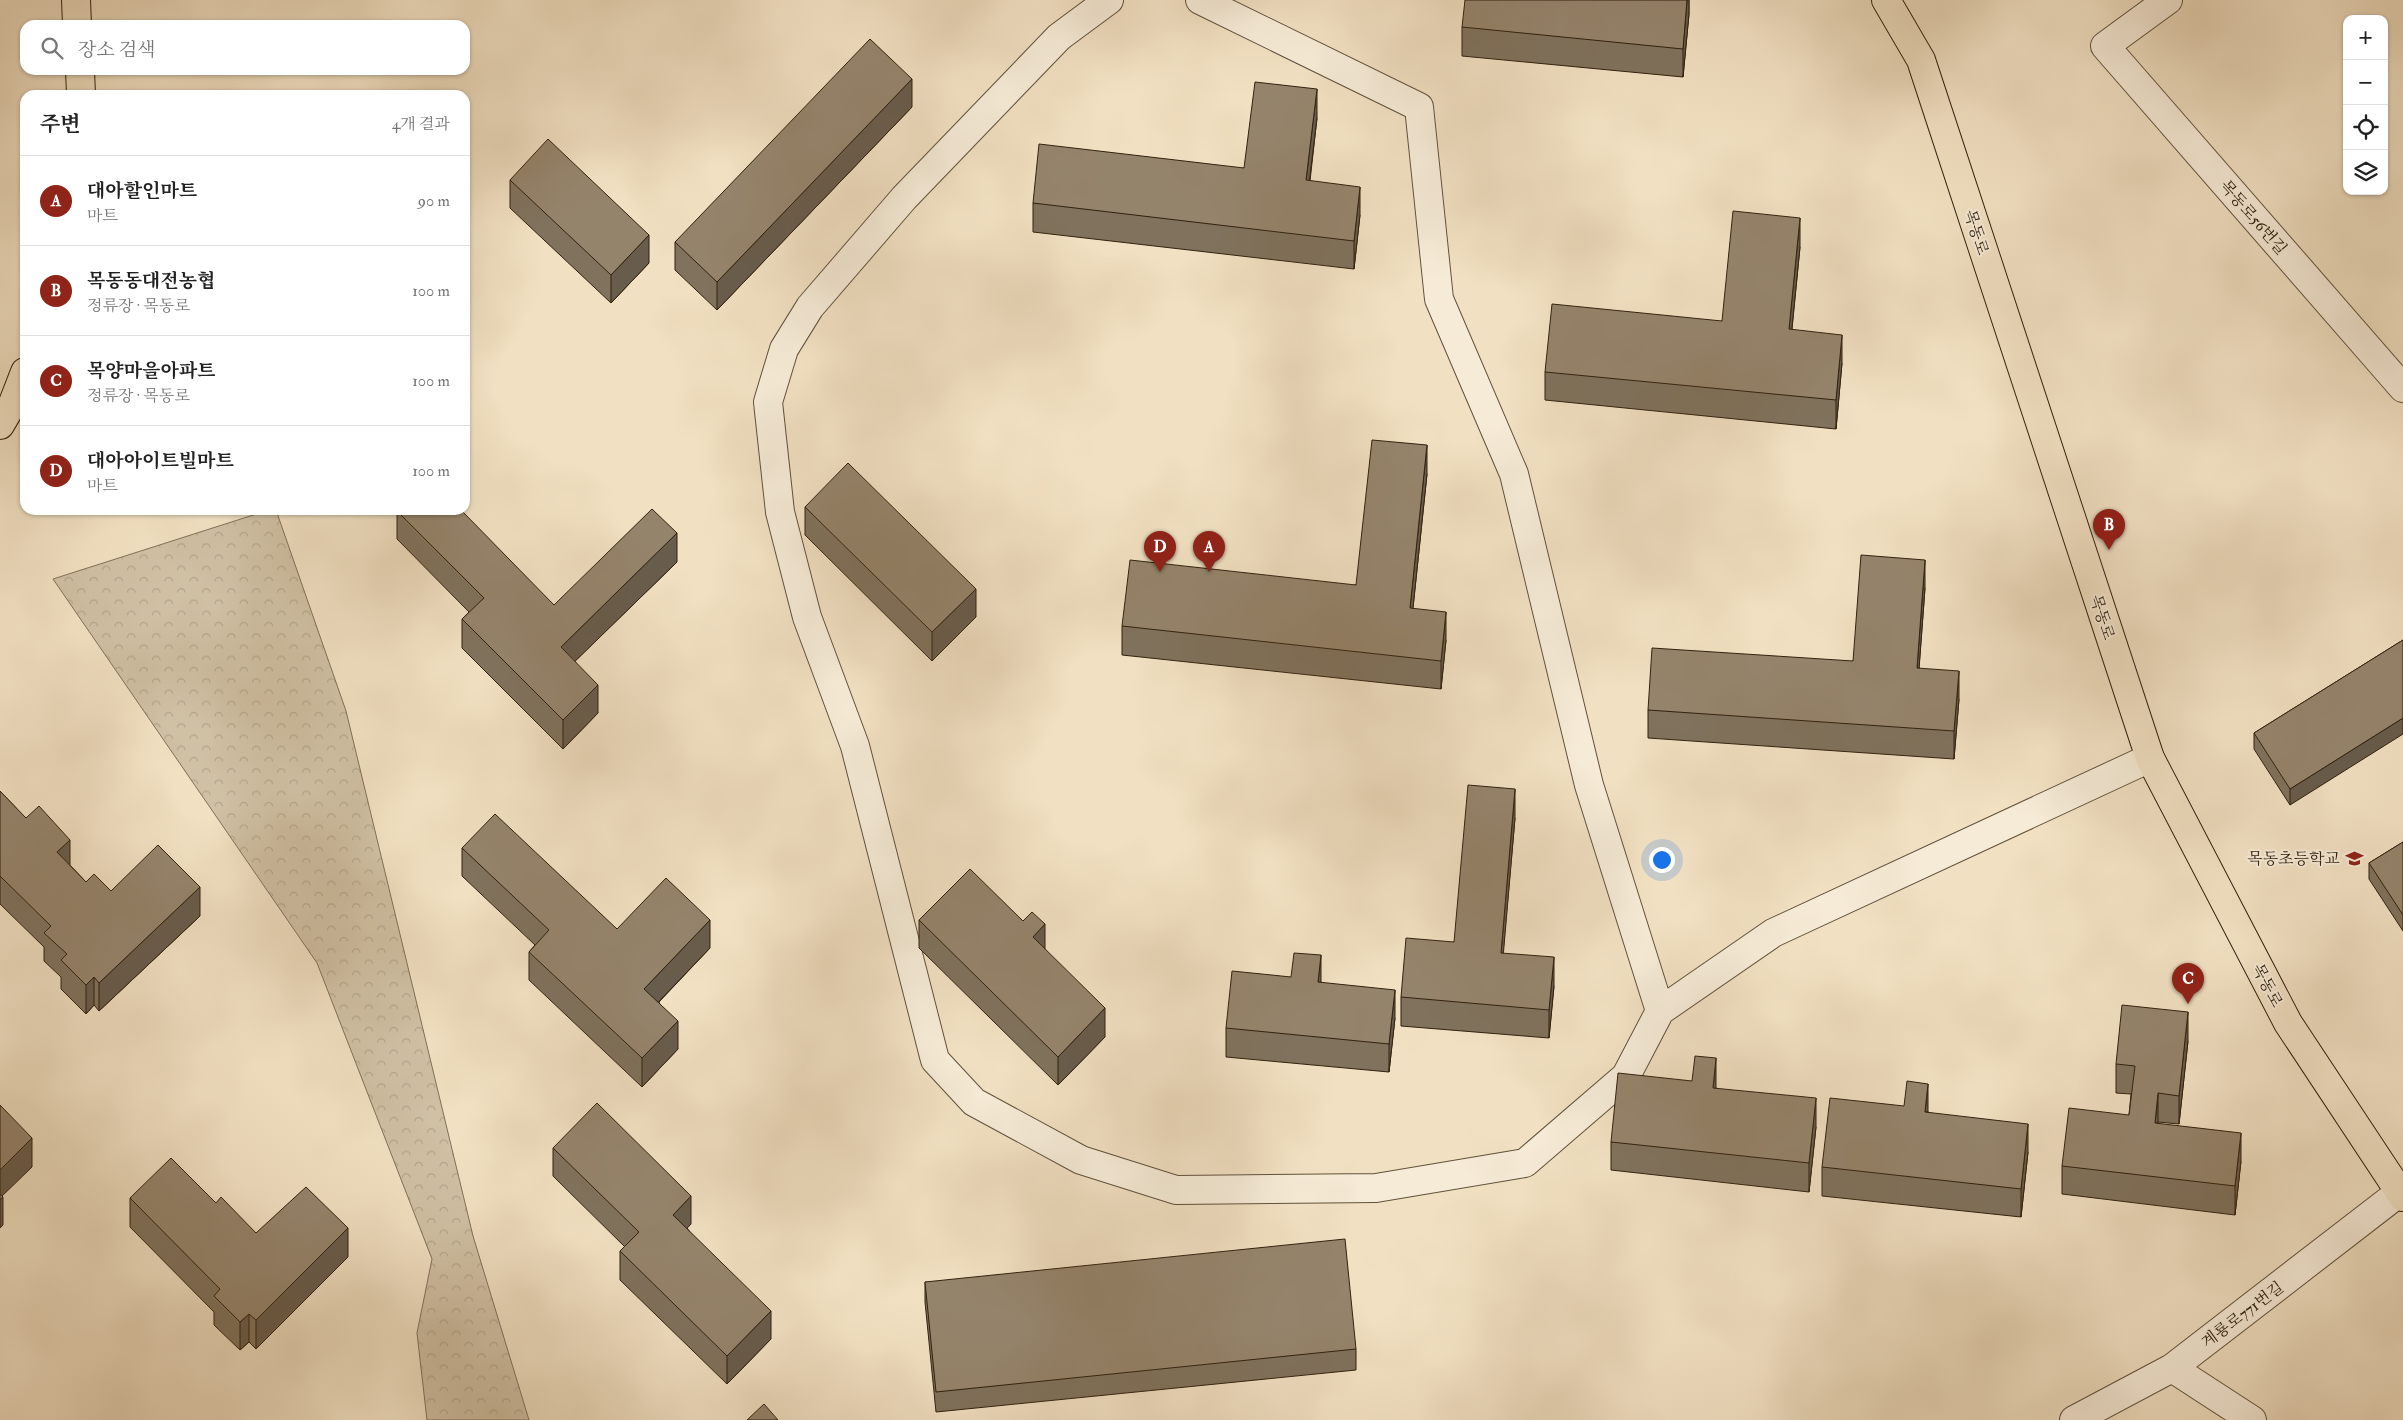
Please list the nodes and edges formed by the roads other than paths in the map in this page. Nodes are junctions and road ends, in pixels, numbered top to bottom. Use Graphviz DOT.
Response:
graph roads {
  1 [pos="76,0"];
  2 [pos="1109,0"];
  3 [pos="1200,0"];
  4 [pos="1886,0"];
  5 [pos="2168,0"];
  6 [pos="77,20"];
  7 [pos="80,75"];
  8 [pos="81,90"];
  9 [pos="20,385"];
  10 [pos="2403,388"];
  11 [pos="0,425"];
  12 [pos="2150,758"];
  13 [pos="1660,1011"];
  14 [pos="2402,1195"];
  15 [pos="2172,1368"];
  16 [pos="2074,1420"];
  17 [pos="2252,1420"];
  1 -- 6 [label="main road"];
  2 -- 13 [label="street"];
  3 -- 13 [label="street"];
  4 -- 12 [label="main road, 목동로"];
  5 -- 10 [label="street, 목동로56번길"];
  7 -- 8 [label="main road"];
  9 -- 11 [label="main road"];
  12 -- 13 [label="street"];
  12 -- 14 [label="main road, 목동로"];
  14 -- 15 [label="street, 계룡로771번길"];
  15 -- 16 [label="street, 계룡로771번길"];
  15 -- 17 [label="street"];
}
